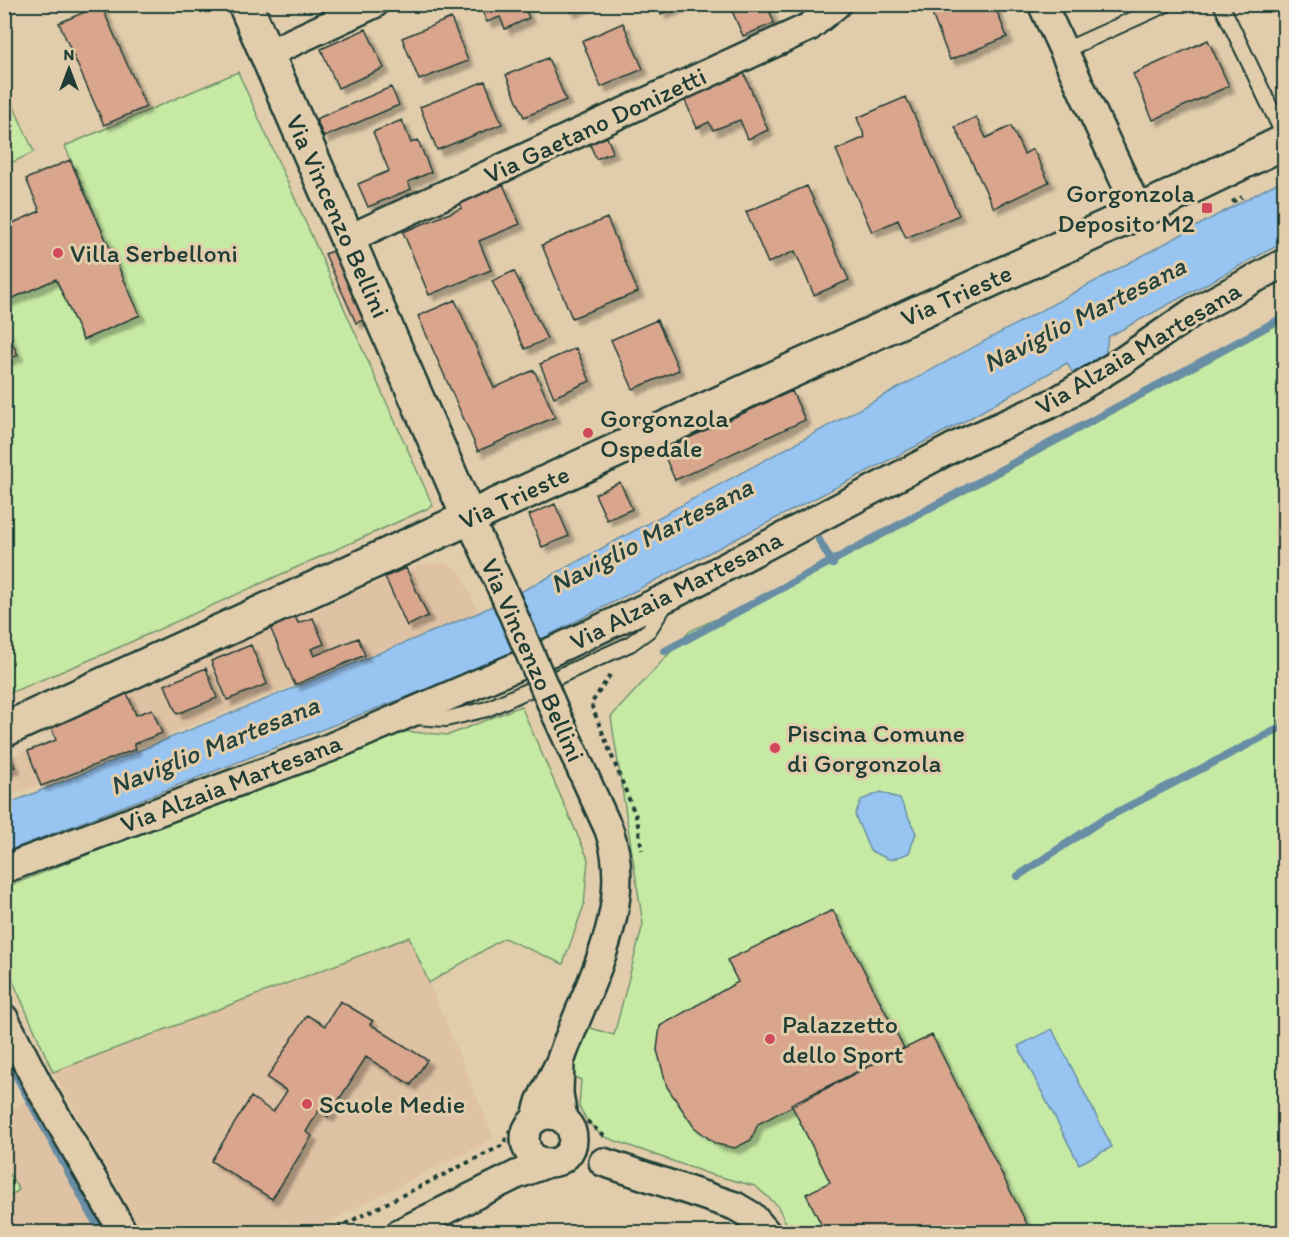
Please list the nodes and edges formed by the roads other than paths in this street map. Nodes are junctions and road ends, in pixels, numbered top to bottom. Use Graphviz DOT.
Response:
graph roads {
  1 [pos="245,4"];
  2 [pos="374,4"];
  3 [pos="837,4"];
  4 [pos="1042,4"];
  5 [pos="1167,4"];
  6 [pos="1221,4"];
  7 [pos="1063,51"];
  8 [pos="267,54"];
  9 [pos="1284,136"];
  10 [pos="1284,142"];
  11 [pos="1139,212"];
  12 [pos="348,239"];
  13 [pos="1284,263"];
  14 [pos="469,518"];
  15 [pos="672,595"];
  16 [pos="399,716"];
  17 [pos="4,730"];
  18 [pos="4,869"];
  19 [pos="5,1020"];
  20 [pos="560,1062"];
  21 [pos="555,1145"];
  22 [pos="123,1233"];
  23 [pos="400,1233"];
  24 [pos="766,1233"];
  1 -- 8 [label="street, Via Vincenzo Bellini"];
  2 -- 8 [label="street"];
  3 -- 12 [label="street, Via Gaetano Donizetti"];
  4 -- 7 [label="street"];
  5 -- 7 [label="lane"];
  6 -- 9 [label="lane"];
  7 -- 11 [label="street"];
  8 -- 12 [label="street, Via Vincenzo Bellini"];
  10 -- 11 [label="street, Via Trieste"];
  11 -- 14 [label="street, Via Trieste"];
  12 -- 14 [label="street, Via Vincenzo Bellini"];
  13 -- 15 [label="street, Via Alzaia Martesana"];
  14 -- 17 [label="street, Via Trieste"];
  14 -- 20 [label="street, Via Vincenzo Bellini, bridge"];
  15 -- 16 [label="street, Via Alzaia Martesana"];
  15 -- 16 [label="lane"];
  16 -- 18 [label="street, Via Alzaia Martesana"];
  19 -- 22 [label="street"];
  20 -- 21 [label="street, Via Vincenzo Bellini"];
  20 -- 21 [label="street, Via Vincenzo Bellini"];
  21 -- 23 [label="street"];
  21 -- 24 [label="street"];
}
